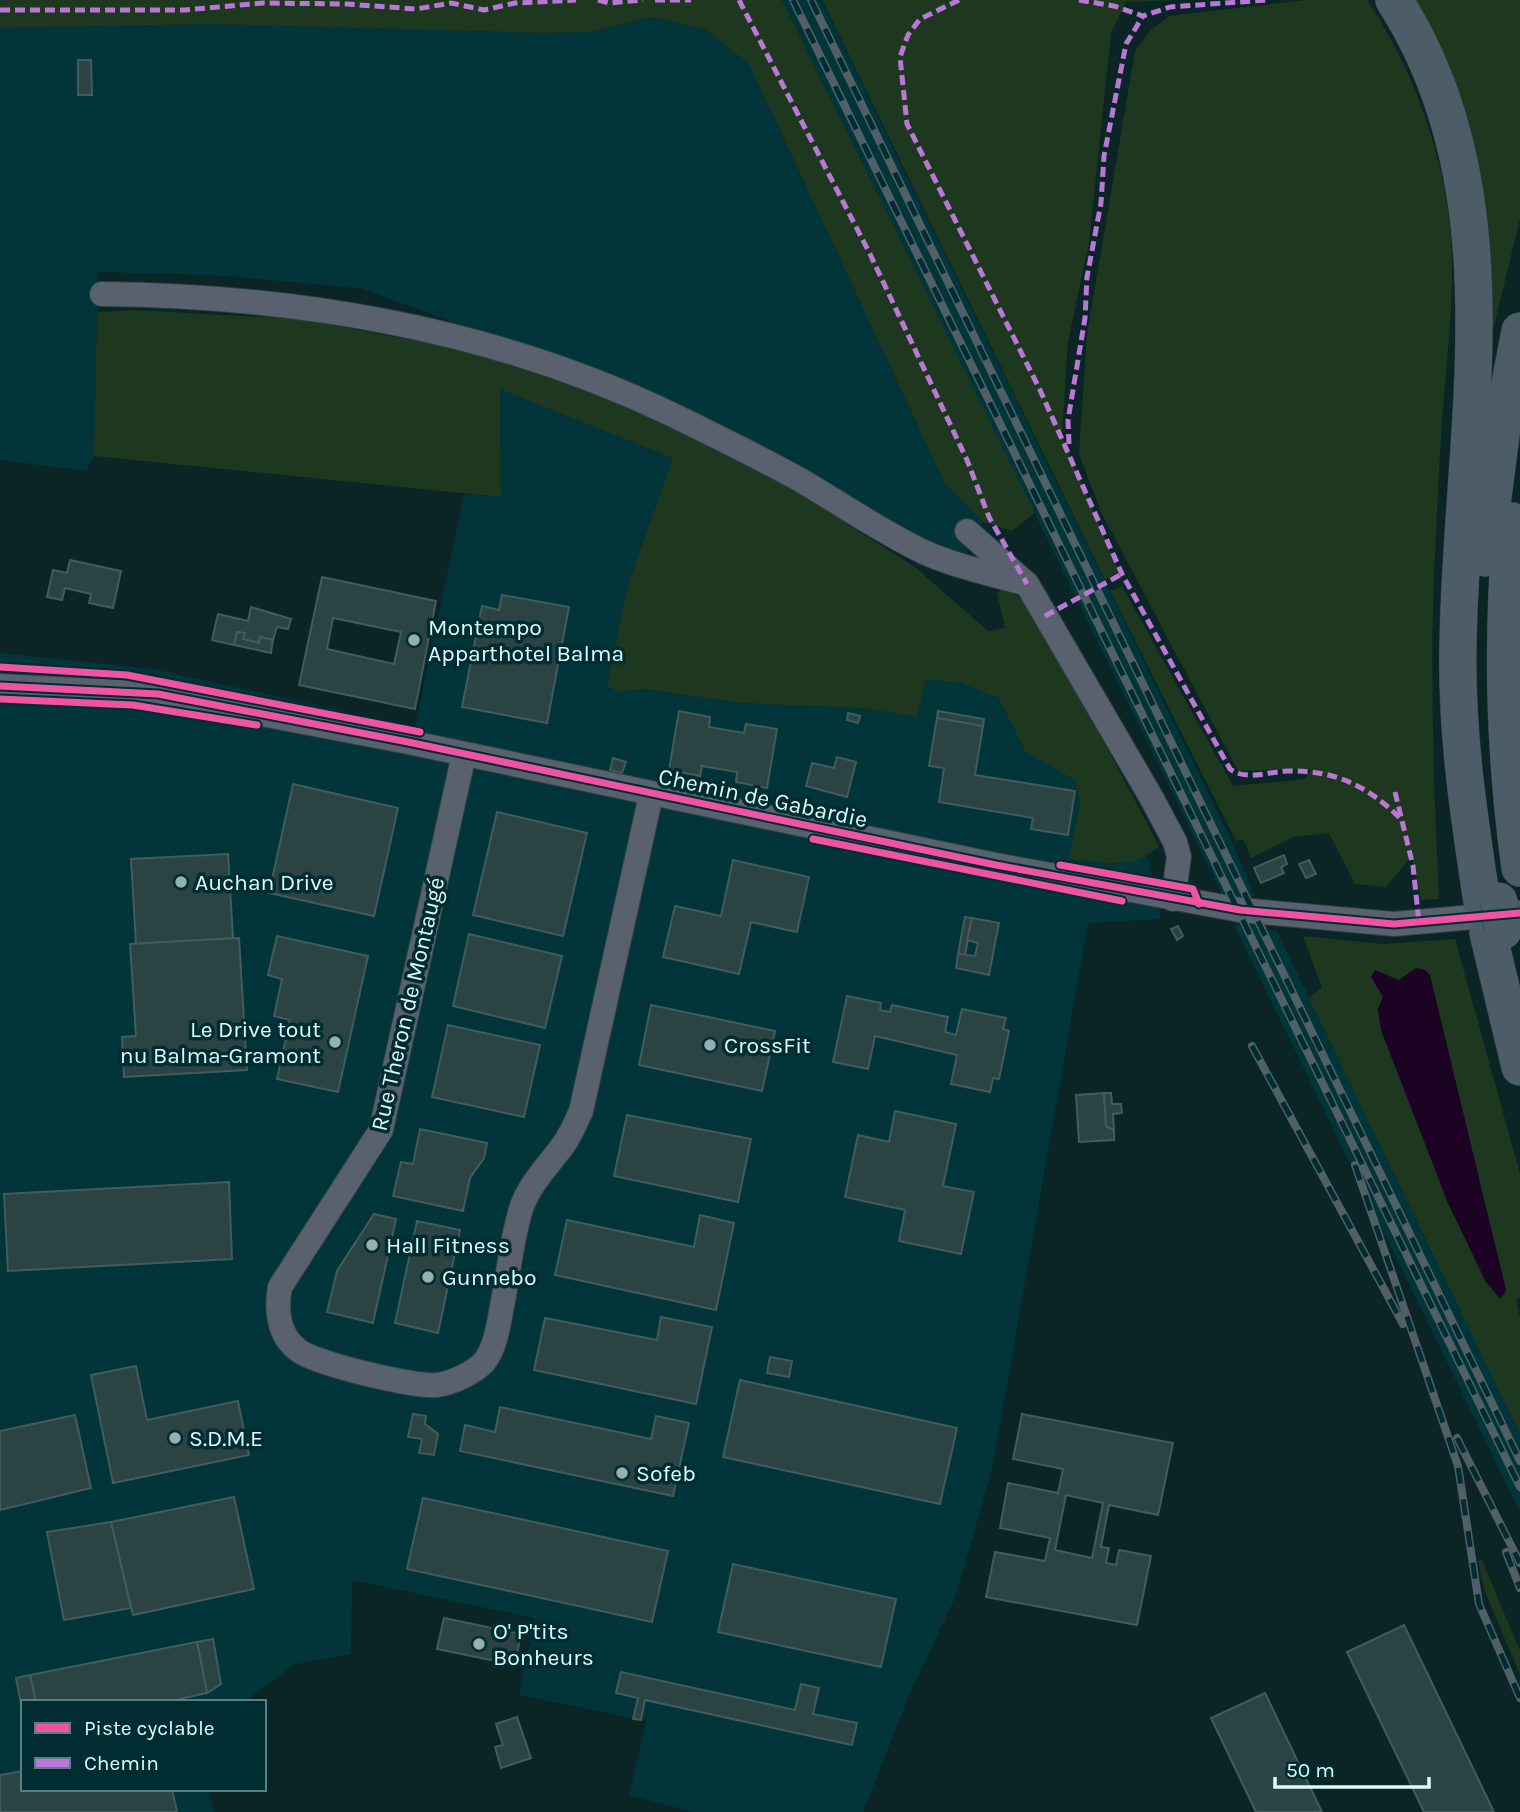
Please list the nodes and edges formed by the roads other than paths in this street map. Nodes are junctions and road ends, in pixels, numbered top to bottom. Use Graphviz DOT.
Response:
graph roads {
  1 [pos="1398,7"];
  2 [pos="102,294"];
  3 [pos="1520,331"];
  4 [pos="1520,458"];
  5 [pos="967,531"];
  6 [pos="1027,584"];
  7 [pos="0,686"];
  8 [pos="464,754"];
  9 [pos="651,795"];
  10 [pos="1520,868"];
  11 [pos="1173,898"];
  12 [pos="1498,916"];
  13 [pos="1520,1003"];
  14 [pos="1520,1067"];
  1 -- 12 [label="highway"];
  2 -- 6 [label="street"];
  3 -- 12 [label="highway"];
  4 -- 10 [label="highway"];
  5 -- 6 [label="street"];
  6 -- 11 [label="street"];
  7 -- 8 [label="street, Chemin de Gabardie"];
  8 -- 9 [label="street, Chemin de Gabardie"];
  8 -- 9 [label="street, Rue Theron de Montaugé"];
  9 -- 11 [label="street, Chemin de Gabardie"];
  11 -- 12 [label="street, Chemin de Gabardie"];
  12 -- 13 [label="highway"];
  12 -- 14 [label="highway"];
}
